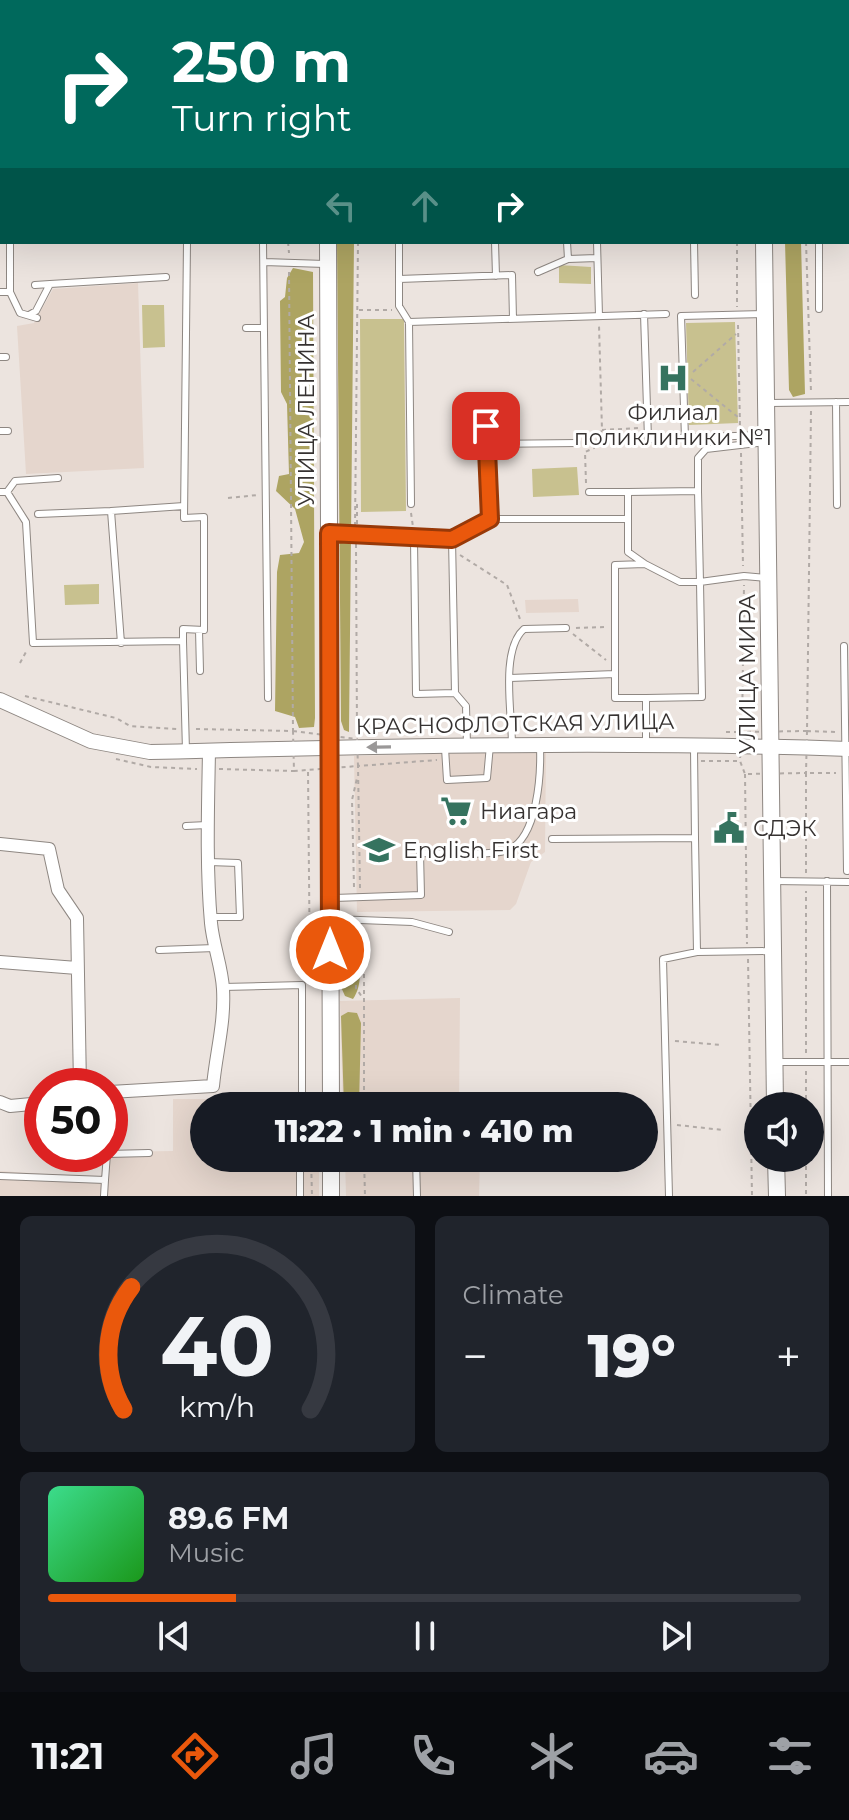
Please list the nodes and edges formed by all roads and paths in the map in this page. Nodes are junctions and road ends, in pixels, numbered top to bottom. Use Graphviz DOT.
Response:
graph roads {
  1 [pos="10,244"];
  2 [pos="187,244"];
  3 [pos="263,244"];
  4 [pos="288,244"];
  5 [pos="328,244"];
  6 [pos="358,244"];
  7 [pos="399,244"];
  8 [pos="495,244"];
  9 [pos="567,244"];
  10 [pos="597,244"];
  11 [pos="694,244"];
  12 [pos="737,244"];
  13 [pos="764,244"];
  14 [pos="806,244"];
  15 [pos="819,244"];
  16 [pos="597,258"];
  17 [pos="568,259"];
  18 [pos="264,262"];
  19 [pos="289,264"];
  20 [pos="328,264"];
  21 [pos="538,272"];
  22 [pos="496,276"];
  23 [pos="166,277"];
  24 [pos="399,279"];
  25 [pos="50,284"];
  26 [pos="35,285"];
  27 [pos="0,292"];
  28 [pos="10,292"];
  29 [pos="695,295"];
  30 [pos="819,309"];
  31 [pos="358,310"];
  32 [pos="402,310"];
  33 [pos="644,314"];
  34 [pos="666,314"];
  35 [pos="765,314"];
  36 [pos="29,315"];
  37 [pos="737,315"];
  38 [pos="599,316"];
  39 [pos="37,318"];
  40 [pos="513,319"];
  41 [pos="409,322"];
  42 [pos="186,328"];
  43 [pos="198,328"];
  44 [pos="246,328"];
  45 [pos="264,328"];
  46 [pos="738,332"];
  47 [pos="836,402"];
  48 [pos="849,402"];
  49 [pos="765,403"];
  50 [pos="811,403"];
  51 [pos="486,407"];
  52 [pos="740,419"];
  53 [pos="648,428"];
  54 [pos="602,430"];
  55 [pos="685,438"];
  56 [pos="766,438"];
  57 [pos="741,439"];
  58 [pos="577,443"];
  59 [pos="487,444"];
  60 [pos="58,478"];
  61 [pos="698,491"];
  62 [pos="3,492"];
  63 [pos="589,492"];
  64 [pos="628,492"];
  65 [pos="266,495"];
  66 [pos="228,498"];
  67 [pos="411,504"];
  68 [pos="837,505"];
  69 [pos="184,506"];
  70 [pos="111,511"];
  71 [pos="38,514"];
  72 [pos="490,519"];
  73 [pos="628,519"];
  74 [pos="413,524"];
  75 [pos="329,533"];
  76 [pos="356,533"];
  77 [pos="452,539"];
  78 [pos="414,540"];
  79 [pos="452,549"];
  80 [pos="645,564"];
  81 [pos="744,576"];
  82 [pos="768,578"];
  83 [pos="700,582"];
  84 [pos="615,627"];
  85 [pos="566,628"];
  86 [pos="524,629"];
  87 [pos="199,630"];
  88 [pos="183,641"];
  89 [pos="33,643"];
  90 [pos="121,643"];
  91 [pos="844,646"];
  92 [pos="20,663"];
  93 [pos="615,670"];
  94 [pos="200,671"];
  95 [pos="510,678"];
  96 [pos="455,693"];
  97 [pos="19,695"];
  98 [pos="268,698"];
  99 [pos="646,698"];
  100 [pos="0,700"];
  101 [pos="185,729"];
  102 [pos="742,732"];
  103 [pos="846,732"];
  104 [pos="357,739"];
  105 [pos="540,744"];
  106 [pos="646,744"];
  107 [pos="694,744"];
  108 [pos="467,745"];
  109 [pos="490,745"];
  110 [pos="512,745"];
  111 [pos="445,746"];
  112 [pos="769,746"];
  113 [pos="328,748"];
  114 [pos="848,749"];
  115 [pos="186,751"];
  116 [pos="209,751"];
  117 [pos="358,766"];
  118 [pos="308,772"];
  119 [pos="847,773"];
  120 [pos="745,774"];
  121 [pos="207,825"];
  122 [pos="186,826"];
  123 [pos="695,838"];
  124 [pos="552,839"];
  125 [pos="0,844"];
  126 [pos="208,862"];
  127 [pos="847,871"];
  128 [pos="770,881"];
  129 [pos="827,881"];
  130 [pos="806,882"];
  131 [pos="849,882"];
  132 [pos="360,897"];
  133 [pos="330,898"];
  134 [pos="211,917"];
  135 [pos="330,919"];
  136 [pos="364,919"];
  137 [pos="449,932"];
  138 [pos="215,948"];
  139 [pos="159,950"];
  140 [pos="772,951"];
  141 [pos="697,952"];
  142 [pos="747,952"];
  143 [pos="0,962"];
  144 [pos="77,968"];
  145 [pos="310,979"];
  146 [pos="223,987"];
  147 [pos="665,1042"];
  148 [pos="721,1045"];
  149 [pos="744,1045"];
  150 [pos="751,1045"];
  151 [pos="806,1061"];
  152 [pos="774,1062"];
  153 [pos="826,1062"];
  154 [pos="849,1062"];
  155 [pos="80,1068"];
  156 [pos="128,1091"];
  157 [pos="302,1092"];
  158 [pos="331,1092"];
  159 [pos="364,1092"];
  160 [pos="752,1092"];
  161 [pos="775,1092"];
  162 [pos="806,1092"];
  163 [pos="0,1102"];
  164 [pos="24,1105"];
  165 [pos="667,1125"];
  166 [pos="723,1130"];
  167 [pos="149,1153"];
  168 [pos="300,1172"];
  169 [pos="311,1172"];
  170 [pos="331,1172"];
  171 [pos="364,1172"];
  172 [pos="416,1172"];
  173 [pos="752,1172"];
  174 [pos="776,1172"];
  175 [pos="806,1172"];
  176 [pos="0,1176"];
  177 [pos="105,1180"];
  178 [pos="104,1196"];
  179 [pos="300,1196"];
  180 [pos="312,1196"];
  181 [pos="331,1196"];
  182 [pos="365,1196"];
  183 [pos="417,1196"];
  184 [pos="669,1196"];
  185 [pos="752,1196"];
  186 [pos="777,1196"];
  187 [pos="806,1196"];
  188 [pos="828,1196"];
  1 -- 28 [label="lane"];
  2 -- 42 [label="lane"];
  3 -- 18 [label="lane"];
  4 -- 19 [label="path"];
  5 -- 20 [label="main road, УЛИЦА ЛЕНИНА"];
  6 -- 31 [label="path"];
  7 -- 24 [label="lane"];
  8 -- 22 [label="lane"];
  9 -- 17 [label="lane"];
  10 -- 16 [label="lane"];
  11 -- 29 [label="lane"];
  12 -- 37 [label="path"];
  13 -- 35 [label="main road, УЛИЦА МИРА"];
  14 -- 50 [label="path"];
  15 -- 30 [label="lane"];
  16 -- 17 [label="lane"];
  16 -- 38 [label="lane"];
  17 -- 21 [label="lane"];
  18 -- 19 [label="lane"];
  18 -- 45 [label="lane"];
  19 -- 20 [label="lane"];
  19 -- 101 [label="path"];
  20 -- 75 [label="main road, УЛИЦА ЛЕНИНА"];
  22 -- 24 [label="lane"];
  22 -- 40 [label="lane"];
  23 -- 25 [label="lane"];
  24 -- 32 [label="lane"];
  25 -- 26 [label="lane"];
  25 -- 36 [label="lane"];
  27 -- 28 [label="lane"];
  28 -- 36 [label="lane"];
  31 -- 32 [label="path"];
  31 -- 76 [label="path"];
  32 -- 41 [label="lane"];
  33 -- 34 [label="lane"];
  33 -- 38 [label="lane"];
  33 -- 53 [label="lane"];
  35 -- 37 [label="lane"];
  35 -- 49 [label="main road, УЛИЦА МИРА"];
  36 -- 39 [label="lane"];
  37 -- 46 [label="path"];
  37 -- 55 [label="lane"];
  38 -- 40 [label="lane"];
  38 -- 54 [label="path"];
  40 -- 41 [label="lane"];
  41 -- 67 [label="lane"];
  42 -- 43 [label="lane"];
  42 -- 69 [label="lane"];
  44 -- 45 [label="lane"];
  45 -- 65 [label="lane"];
  46 -- 52 [label="path"];
  46 -- 52 [label="path"];
  47 -- 48 [label="lane"];
  47 -- 50 [label="lane"];
  47 -- 68 [label="lane"];
  49 -- 50 [label="lane"];
  49 -- 56 [label="main road, УЛИЦА МИРА"];
  50 -- 103 [label="path"];
  51 -- 59 [label="lane"];
  52 -- 57 [label="path"];
  53 -- 54 [label="path"];
  53 -- 55 [label="lane"];
  54 -- 63 [label="path"];
  55 -- 57 [label="lane"];
  56 -- 57 [label="lane"];
  56 -- 82 [label="main road, УЛИЦА МИРА"];
  57 -- 61 [label="lane"];
  57 -- 81 [label="path"];
  58 -- 59 [label="lane"];
  59 -- 72 [label="lane"];
  60 -- 62 [label="lane"];
  61 -- 64 [label="lane"];
  61 -- 83 [label="lane"];
  62 -- 89 [label="lane"];
  63 -- 64 [label="lane"];
  64 -- 73 [label="lane"];
  65 -- 66 [label="path"];
  65 -- 98 [label="lane"];
  67 -- 74 [label="path"];
  69 -- 70 [label="lane"];
  69 -- 87 [label="lane"];
  70 -- 71 [label="lane"];
  70 -- 90 [label="lane"];
  72 -- 73 [label="lane"];
  72 -- 77 [label="lane"];
  73 -- 80 [label="lane"];
  75 -- 76 [label="lane"];
  75 -- 113 [label="main road, УЛИЦА ЛЕНИНА"];
  76 -- 78 [label="lane"];
  76 -- 104 [label="path"];
  77 -- 78 [label="lane"];
  77 -- 79 [label="lane"];
  78 -- 96 [label="lane"];
  79 -- 86 [label="path"];
  79 -- 96 [label="lane"];
  80 -- 83 [label="lane"];
  80 -- 84 [label="lane"];
  81 -- 82 [label="lane"];
  81 -- 83 [label="lane"];
  81 -- 102 [label="path"];
  82 -- 112 [label="main road, УЛИЦА МИРА"];
  83 -- 99 [label="lane"];
  84 -- 85 [label="path"];
  84 -- 93 [label="lane"];
  85 -- 86 [label="lane"];
  85 -- 93 [label="path"];
  86 -- 95 [label="lane"];
  87 -- 88 [label="lane"];
  87 -- 94 [label="lane"];
  88 -- 90 [label="lane"];
  88 -- 101 [label="lane"];
  89 -- 90 [label="lane"];
  89 -- 92 [label="path"];
  91 -- 103 [label="lane"];
  93 -- 95 [label="lane"];
  93 -- 99 [label="lane"];
  95 -- 110 [label="lane"];
  96 -- 108 [label="lane"];
  97 -- 101 [label="path"];
  99 -- 106 [label="lane"];
  100 -- 115 [label="street, КРАСНОФЛОТСКАЯ УЛИЦА"];
  101 -- 115 [label="lane"];
  103 -- 114 [label="lane"];
  105 -- 106 [label="street, КРАСНОФЛОТСКАЯ УЛИЦА"];
  105 -- 110 [label="street, КРАСНОФЛОТСКАЯ УЛИЦА"];
  105 -- 132 [label="lane"];
  106 -- 107 [label="street, КРАСНОФЛОТСКАЯ УЛИЦА"];
  107 -- 112 [label="street, КРАСНОФЛОТСКАЯ УЛИЦА"];
  107 -- 123 [label="lane"];
  108 -- 109 [label="street, КРАСНОФЛОТСКАЯ УЛИЦА"];
  108 -- 111 [label="street, КРАСНОФЛОТСКАЯ УЛИЦА"];
  109 -- 110 [label="street, КРАСНОФЛОТСКАЯ УЛИЦА"];
  109 -- 111 [label="lane"];
  111 -- 113 [label="street, КРАСНОФЛОТСКАЯ УЛИЦА, one-way"];
  112 -- 114 [label="street, КРАСНОФЛОТСКАЯ УЛИЦА"];
  112 -- 128 [label="main road, УЛИЦА МИРА"];
  113 -- 116 [label="street, КРАСНОФЛОТСКАЯ УЛИЦА"];
  113 -- 133 [label="main road, УЛИЦА ЛЕНИНА"];
  114 -- 119 [label="lane"];
  115 -- 116 [label="street, КРАСНОФЛОТСКАЯ УЛИЦА"];
  116 -- 121 [label="street"];
  117 -- 132 [label="path"];
  118 -- 145 [label="path"];
  119 -- 127 [label="lane"];
  119 -- 130 [label="path"];
  120 -- 142 [label="path"];
  121 -- 122 [label="lane"];
  121 -- 126 [label="street"];
  123 -- 124 [label="lane"];
  123 -- 141 [label="lane"];
  125 -- 144 [label="street"];
  126 -- 134 [label="street"];
  126 -- 134 [label="lane"];
  128 -- 130 [label="lane"];
  128 -- 140 [label="main road, УЛИЦА МИРА"];
  129 -- 130 [label="lane"];
  129 -- 131 [label="lane"];
  129 -- 153 [label="lane"];
  130 -- 151 [label="path"];
  132 -- 133 [label="lane"];
  133 -- 135 [label="main road, УЛИЦА ЛЕНИНА"];
  134 -- 138 [label="street"];
  135 -- 136 [label="lane"];
  135 -- 158 [label="main road, УЛИЦА ЛЕНИНА"];
  136 -- 137 [label="lane"];
  136 -- 159 [label="path"];
  138 -- 139 [label="lane"];
  138 -- 146 [label="street"];
  140 -- 142 [label="lane"];
  140 -- 152 [label="main road, УЛИЦА МИРА"];
  141 -- 142 [label="lane"];
  141 -- 147 [label="lane"];
  142 -- 150 [label="path"];
  143 -- 144 [label="street"];
  144 -- 155 [label="street"];
  146 -- 156 [label="street"];
  146 -- 157 [label="lane"];
  147 -- 148 [label="path"];
  147 -- 165 [label="lane"];
  149 -- 150 [label="path"];
  150 -- 160 [label="path"];
  151 -- 152 [label="lane"];
  151 -- 153 [label="lane"];
  151 -- 162 [label="path"];
  152 -- 161 [label="main road, УЛИЦА МИРА"];
  153 -- 154 [label="lane"];
  153 -- 188 [label="lane"];
  163 -- 164 [label="street"];
  165 -- 166 [label="path"];
  165 -- 184 [label="lane"];
  167 -- 177 [label="lane"];
  168 -- 179 [label="lane"];
  169 -- 180 [label="path"];
  170 -- 181 [label="main road"];
  171 -- 182 [label="path"];
  172 -- 183 [label="lane"];
  173 -- 185 [label="path"];
  174 -- 186 [label="main road"];
  175 -- 187 [label="path"];
  176 -- 177 [label="lane"];
  177 -- 178 [label="lane"];
}
